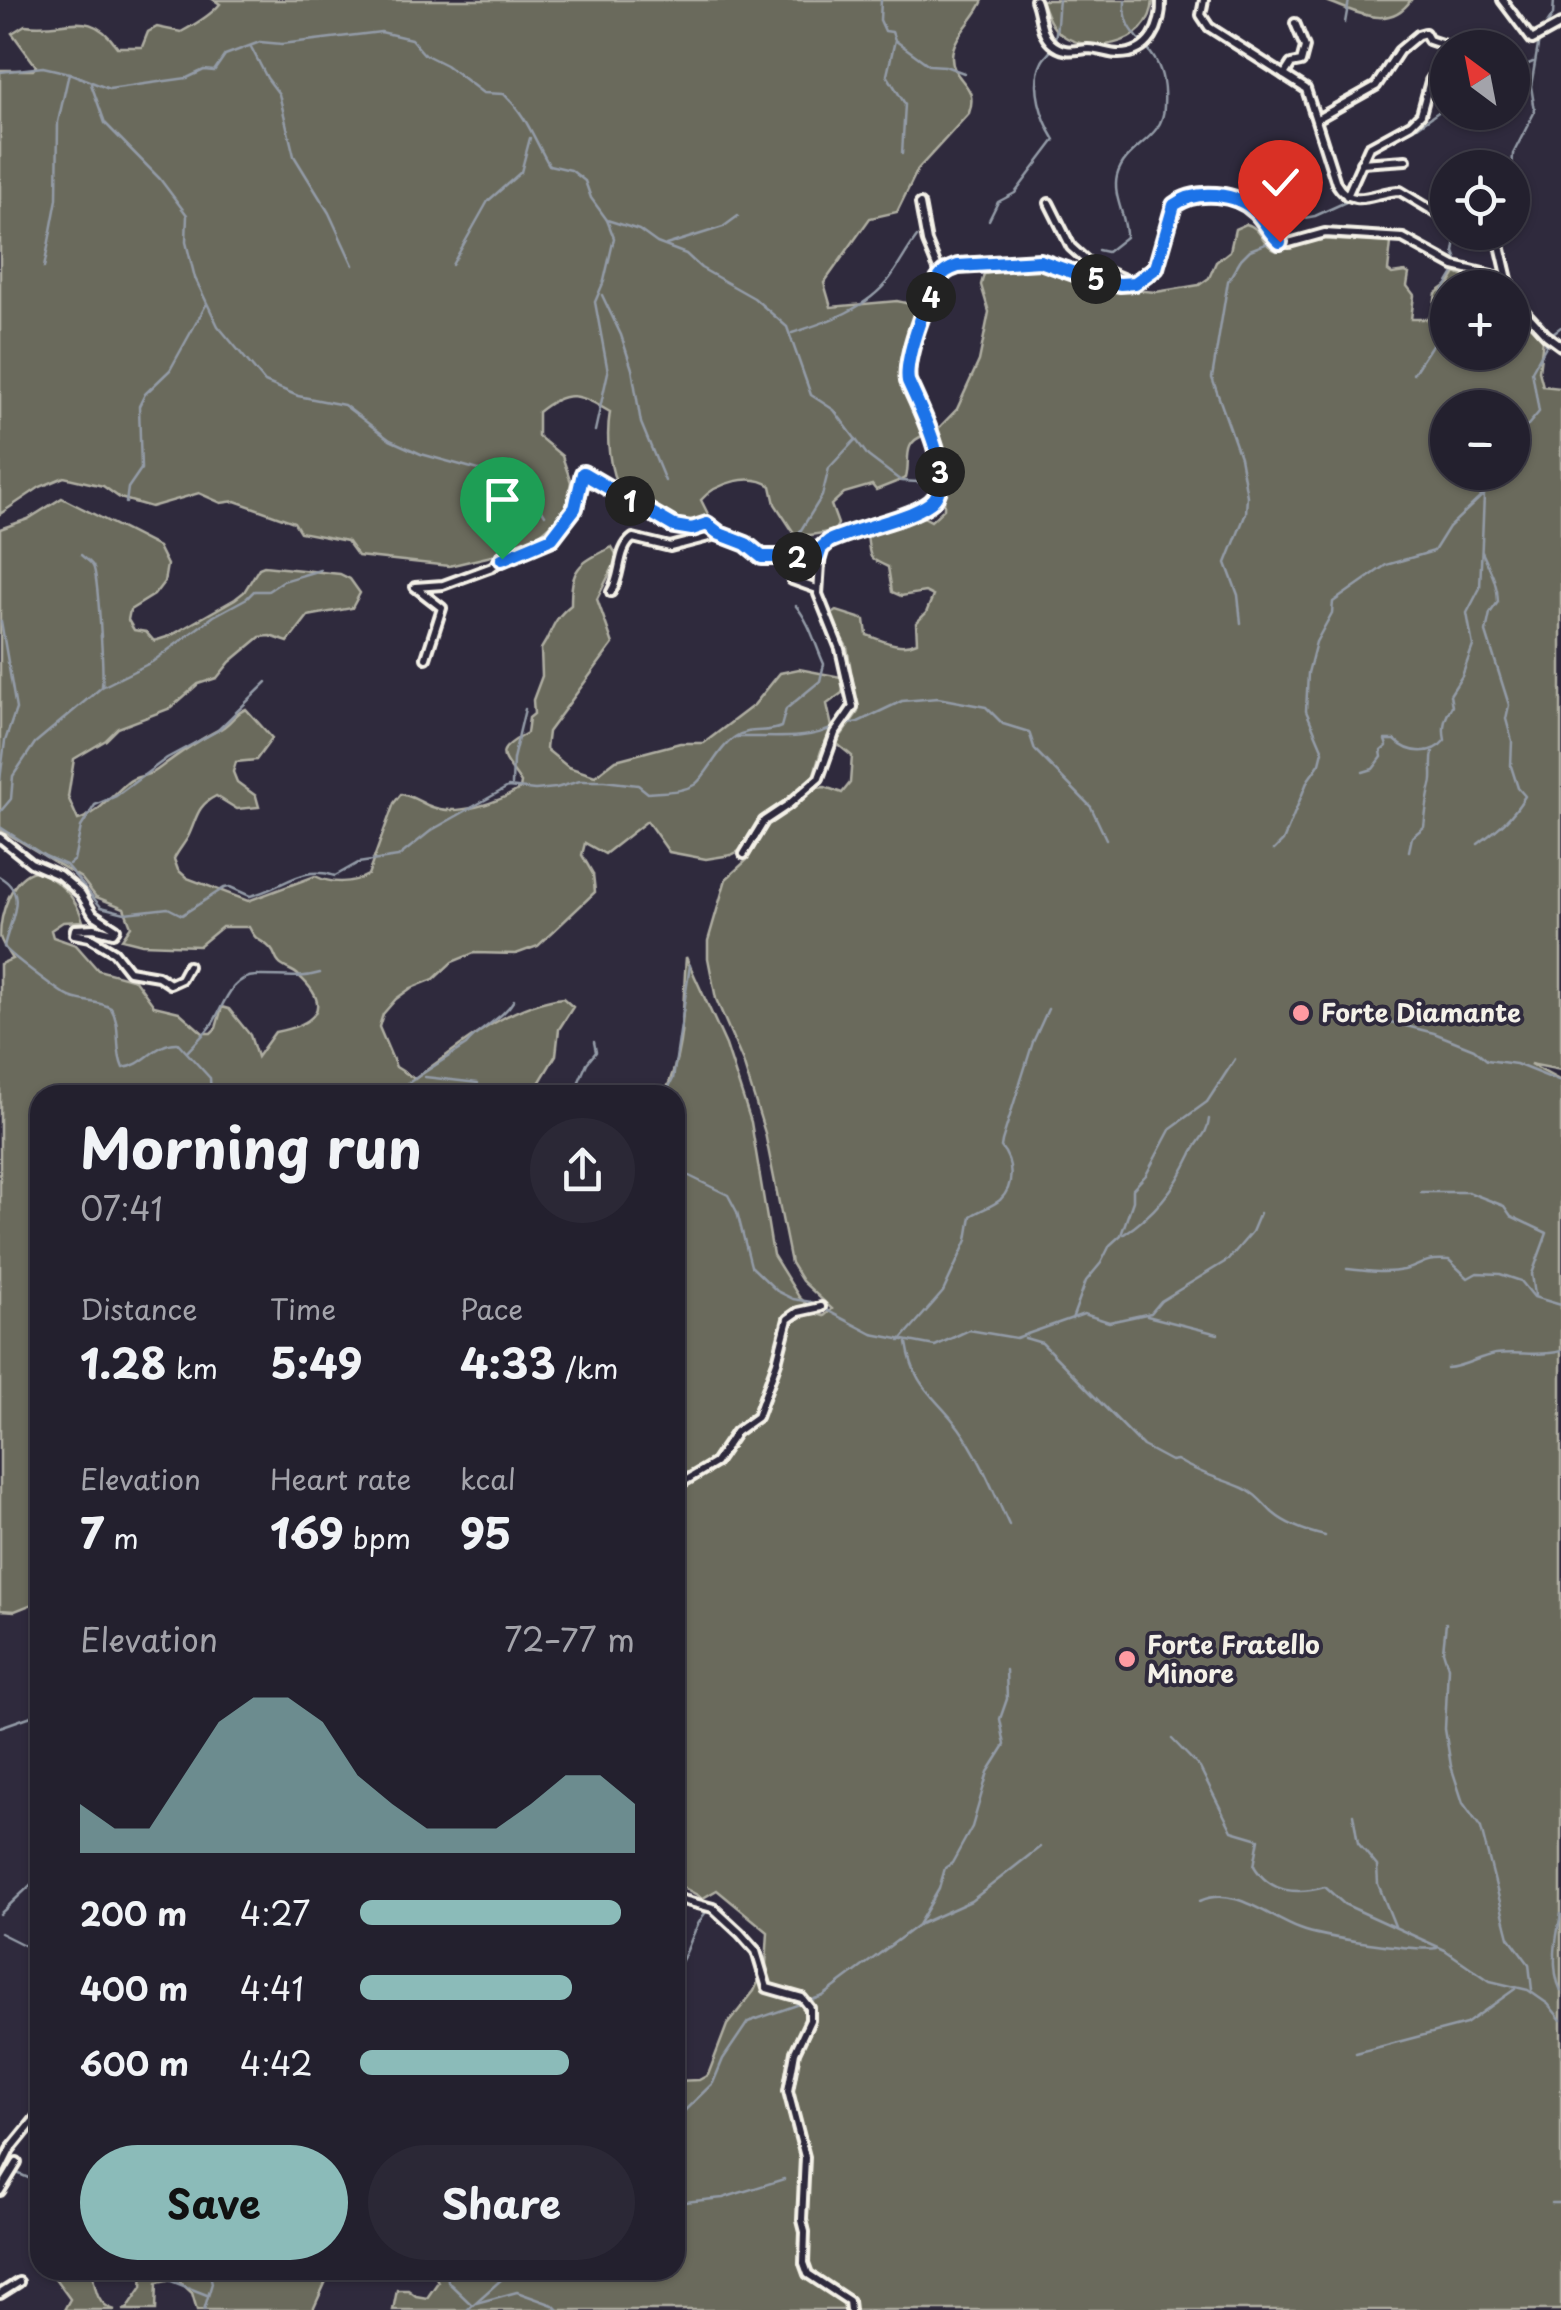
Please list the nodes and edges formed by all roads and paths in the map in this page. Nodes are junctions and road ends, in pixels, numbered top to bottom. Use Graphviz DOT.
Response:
graph roads {
  1 [pos="1035,0"];
  2 [pos="1161,0"];
  3 [pos="1204,0"];
  4 [pos="1502,0"];
  5 [pos="1296,23"];
  6 [pos="1561,24"];
  7 [pos="1430,41"];
  8 [pos="1284,75"];
  9 [pos="1430,81"];
  10 [pos="1316,120"];
  11 [pos="1406,160"];
  12 [pos="1360,164"];
  13 [pos="1347,196"];
  14 [pos="920,204"];
  15 [pos="1049,204"];
  16 [pos="1430,209"];
  17 [pos="1471,270"];
  18 [pos="941,276"];
  19 [pos="1135,283"];
  20 [pos="1530,317"];
  21 [pos="1561,346"];
  22 [pos="720,534"];
  23 [pos="818,557"];
  24 [pos="792,580"];
  25 [pos="817,589"];
  26 [pos="611,592"];
  27 [pos="419,646"];
  28 [pos="0,838"];
  29 [pos="744,854"];
  30 [pos="188,966"];
  31 [pos="821,1307"];
  32 [pos="685,1481"];
  33 [pos="685,1901"];
  34 [pos="30,2125"];
  35 [pos="17,2163"];
  36 [pos="0,2170"];
  37 [pos="0,2191"];
  38 [pos="19,2282"];
  39 [pos="0,2294"];
  40 [pos="850,2310"];
  1 -- 2 [label="street"];
  3 -- 8 [label="street"];
  4 -- 6 [label="street"];
  5 -- 8 [label="street"];
  7 -- 10 [label="street"];
  8 -- 10 [label="street"];
  9 -- 12 [label="street"];
  10 -- 13 [label="street"];
  11 -- 12 [label="street"];
  12 -- 13 [label="street"];
  13 -- 16 [label="street"];
  14 -- 18 [label="street"];
  15 -- 19 [label="street"];
  17 -- 19 [label="street"];
  18 -- 19 [label="street"];
  18 -- 23 [label="street"];
  20 -- 21 [label="street"];
  22 -- 23 [label="street"];
  22 -- 26 [label="street"];
  22 -- 27 [label="street"];
  23 -- 25 [label="street"];
  24 -- 25 [label="street"];
  25 -- 29 [label="street"];
  28 -- 30 [label="street"];
  31 -- 32 [label="street"];
  33 -- 40 [label="street"];
  34 -- 36 [label="street"];
  35 -- 37 [label="street"];
  38 -- 39 [label="street"];
}
